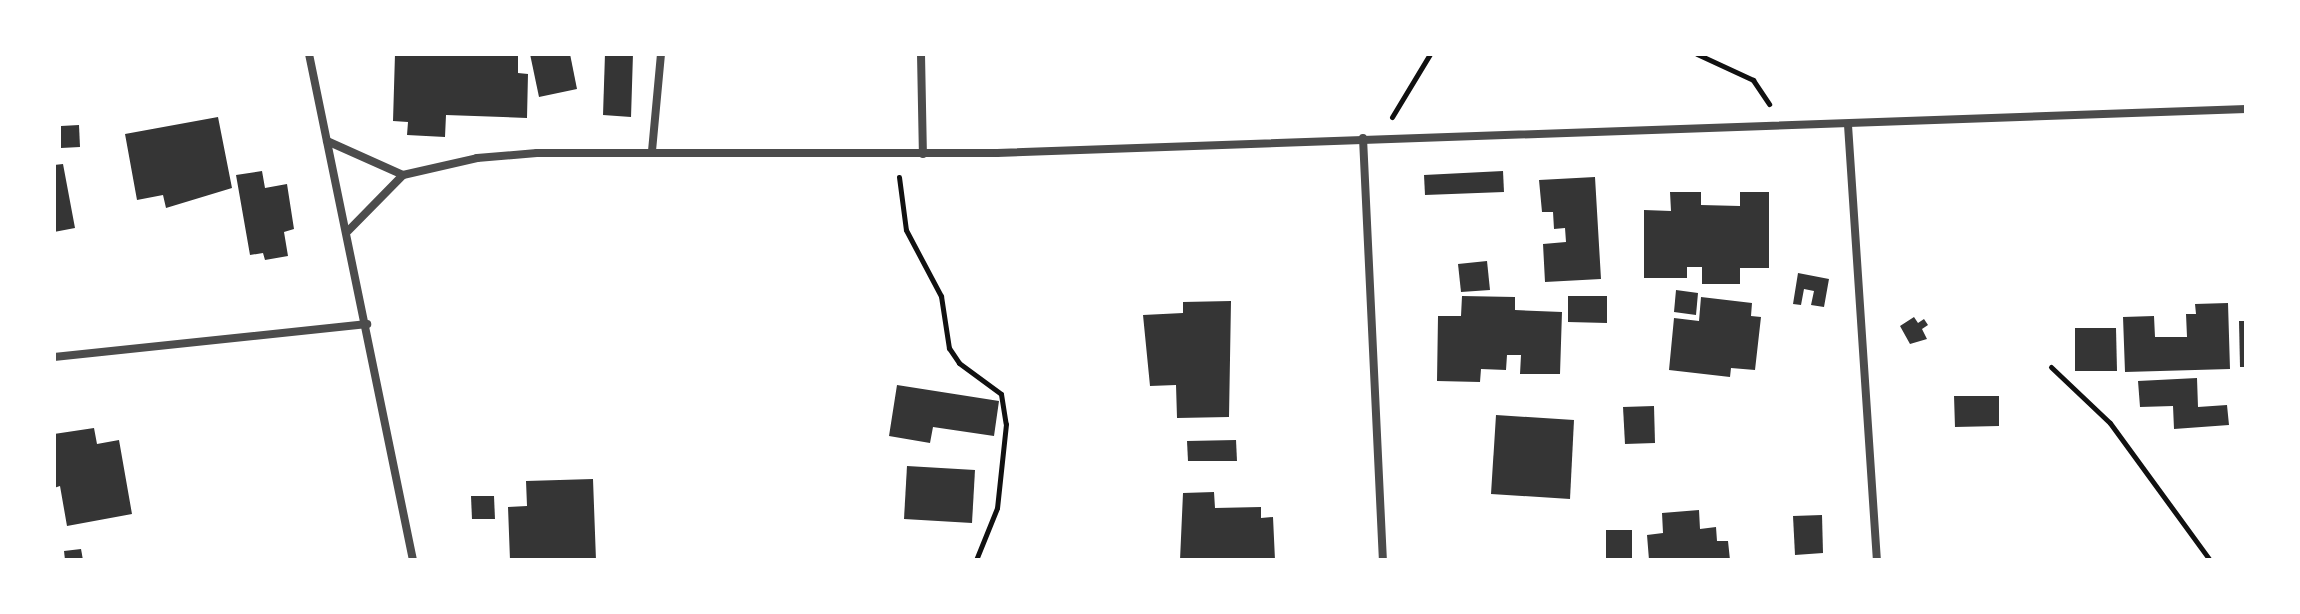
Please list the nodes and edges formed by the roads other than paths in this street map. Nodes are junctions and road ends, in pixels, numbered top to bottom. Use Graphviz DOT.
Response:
graph roads {
  1 [pos="309,54"];
  2 [pos="661,54"];
  3 [pos="921,54"];
  4 [pos="2246,109"];
  5 [pos="1848,125"];
  6 [pos="1363,138"];
  7 [pos="327,141"];
  8 [pos="652,151"];
  9 [pos="923,154"];
  10 [pos="403,175"];
  11 [pos="348,231"];
  12 [pos="367,324"];
  13 [pos="54,357"];
  14 [pos="413,560"];
  15 [pos="1383,560"];
  16 [pos="1877,560"];
  1 -- 7 [label="street"];
  2 -- 8 [label="street"];
  3 -- 9 [label="street"];
  4 -- 5 [label="street"];
  5 -- 6 [label="street"];
  5 -- 16 [label="street"];
  6 -- 9 [label="street"];
  6 -- 15 [label="street"];
  7 -- 10 [label="street"];
  7 -- 11 [label="street"];
  8 -- 9 [label="street"];
  8 -- 10 [label="street"];
  10 -- 11 [label="street"];
  11 -- 12 [label="street"];
  12 -- 13 [label="street"];
  12 -- 14 [label="street"];
}
